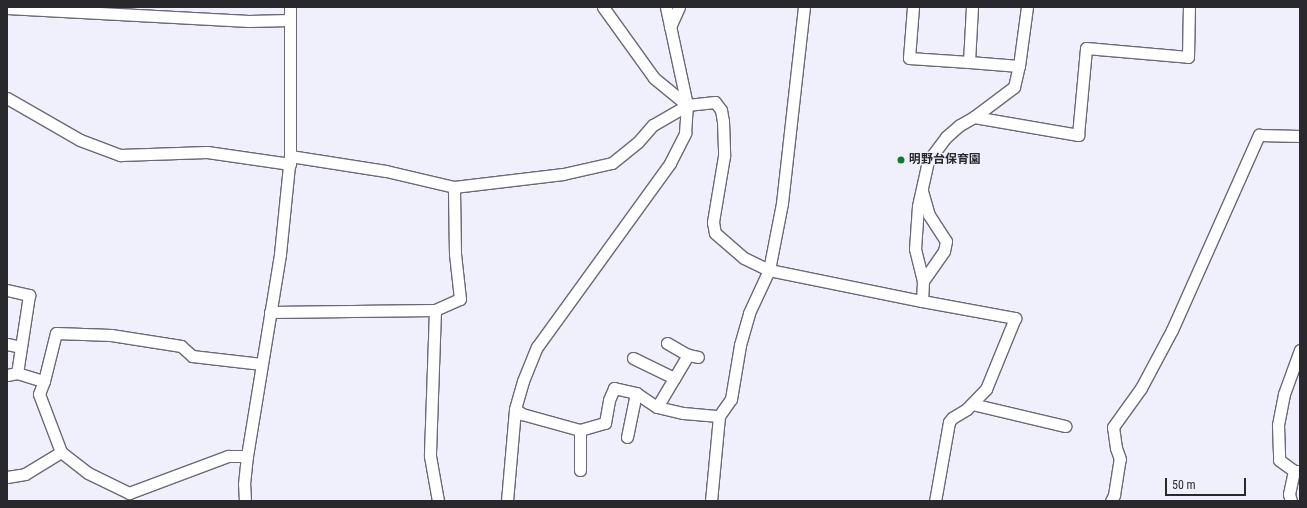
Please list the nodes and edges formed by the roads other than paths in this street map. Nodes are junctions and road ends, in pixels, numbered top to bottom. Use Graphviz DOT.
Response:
graph roads {
  1 [pos="290,7"];
  2 [pos="602,7"];
  3 [pos="666,7"];
  4 [pos="679,7"];
  5 [pos="804,7"];
  6 [pos="913,7"];
  7 [pos="972,7"];
  8 [pos="1027,7"];
  9 [pos="1189,7"];
  10 [pos="7,8"];
  11 [pos="290,20"];
  12 [pos="670,27"];
  13 [pos="969,62"];
  14 [pos="1019,66"];
  15 [pos="7,98"];
  16 [pos="687,105"];
  17 [pos="974,117"];
  18 [pos="1300,136"];
  19 [pos="290,160"];
  20 [pos="454,186"];
  21 [pos="922,189"];
  22 [pos="769,270"];
  23 [pos="923,282"];
  24 [pos="7,290"];
  25 [pos="922,301"];
  26 [pos="435,310"];
  27 [pos="270,312"];
  28 [pos="666,343"];
  29 [pos="7,344"];
  30 [pos="21,346"];
  31 [pos="1300,350"];
  32 [pos="633,358"];
  33 [pos="262,364"];
  34 [pos="12,374"];
  35 [pos="674,378"];
  36 [pos="44,381"];
  37 [pos="636,393"];
  38 [pos="972,404"];
  39 [pos="657,407"];
  40 [pos="515,409"];
  41 [pos="719,416"];
  42 [pos="1065,426"];
  43 [pos="580,430"];
  44 [pos="627,437"];
  45 [pos="61,452"];
  46 [pos="247,456"];
  47 [pos="580,470"];
  48 [pos="1297,471"];
  49 [pos="7,477"];
  50 [pos="245,501"];
  51 [pos="438,501"];
  52 [pos="508,501"];
  53 [pos="711,501"];
  54 [pos="935,501"];
  55 [pos="1111,501"];
  56 [pos="1291,501"];
  1 -- 11 [label="street"];
  2 -- 16 [label="street"];
  3 -- 12 [label="street"];
  4 -- 12 [label="street"];
  5 -- 22 [label="street"];
  6 -- 13 [label="street"];
  7 -- 13 [label="street"];
  8 -- 14 [label="street"];
  9 -- 17 [label="street"];
  10 -- 11 [label="street"];
  11 -- 19 [label="street"];
  12 -- 16 [label="street"];
  13 -- 14 [label="street"];
  14 -- 17 [label="street"];
  15 -- 19 [label="street"];
  16 -- 20 [label="street"];
  16 -- 22 [label="street"];
  16 -- 40 [label="street"];
  17 -- 21 [label="street"];
  18 -- 55 [label="street"];
  19 -- 20 [label="street"];
  19 -- 27 [label="street"];
  20 -- 26 [label="street"];
  21 -- 23 [label="street"];
  21 -- 23 [label="street"];
  22 -- 25 [label="street"];
  22 -- 41 [label="street"];
  23 -- 25 [label="street"];
  24 -- 30 [label="street"];
  25 -- 38 [label="street"];
  26 -- 27 [label="street"];
  26 -- 51 [label="street"];
  27 -- 33 [label="street"];
  28 -- 35 [label="street"];
  29 -- 30 [label="street"];
  30 -- 34 [label="street"];
  31 -- 48 [label="street"];
  32 -- 35 [label="street"];
  33 -- 36 [label="street"];
  33 -- 46 [label="street"];
  34 -- 36 [label="street"];
  35 -- 39 [label="street"];
  36 -- 45 [label="street"];
  37 -- 39 [label="street"];
  37 -- 43 [label="street"];
  37 -- 44 [label="street"];
  38 -- 42 [label="street"];
  38 -- 54 [label="street"];
  39 -- 41 [label="street"];
  40 -- 43 [label="street"];
  40 -- 52 [label="street"];
  41 -- 53 [label="street"];
  43 -- 47 [label="street"];
  45 -- 46 [label="street"];
  45 -- 49 [label="street"];
  46 -- 50 [label="street"];
  48 -- 56 [label="street"];
}
